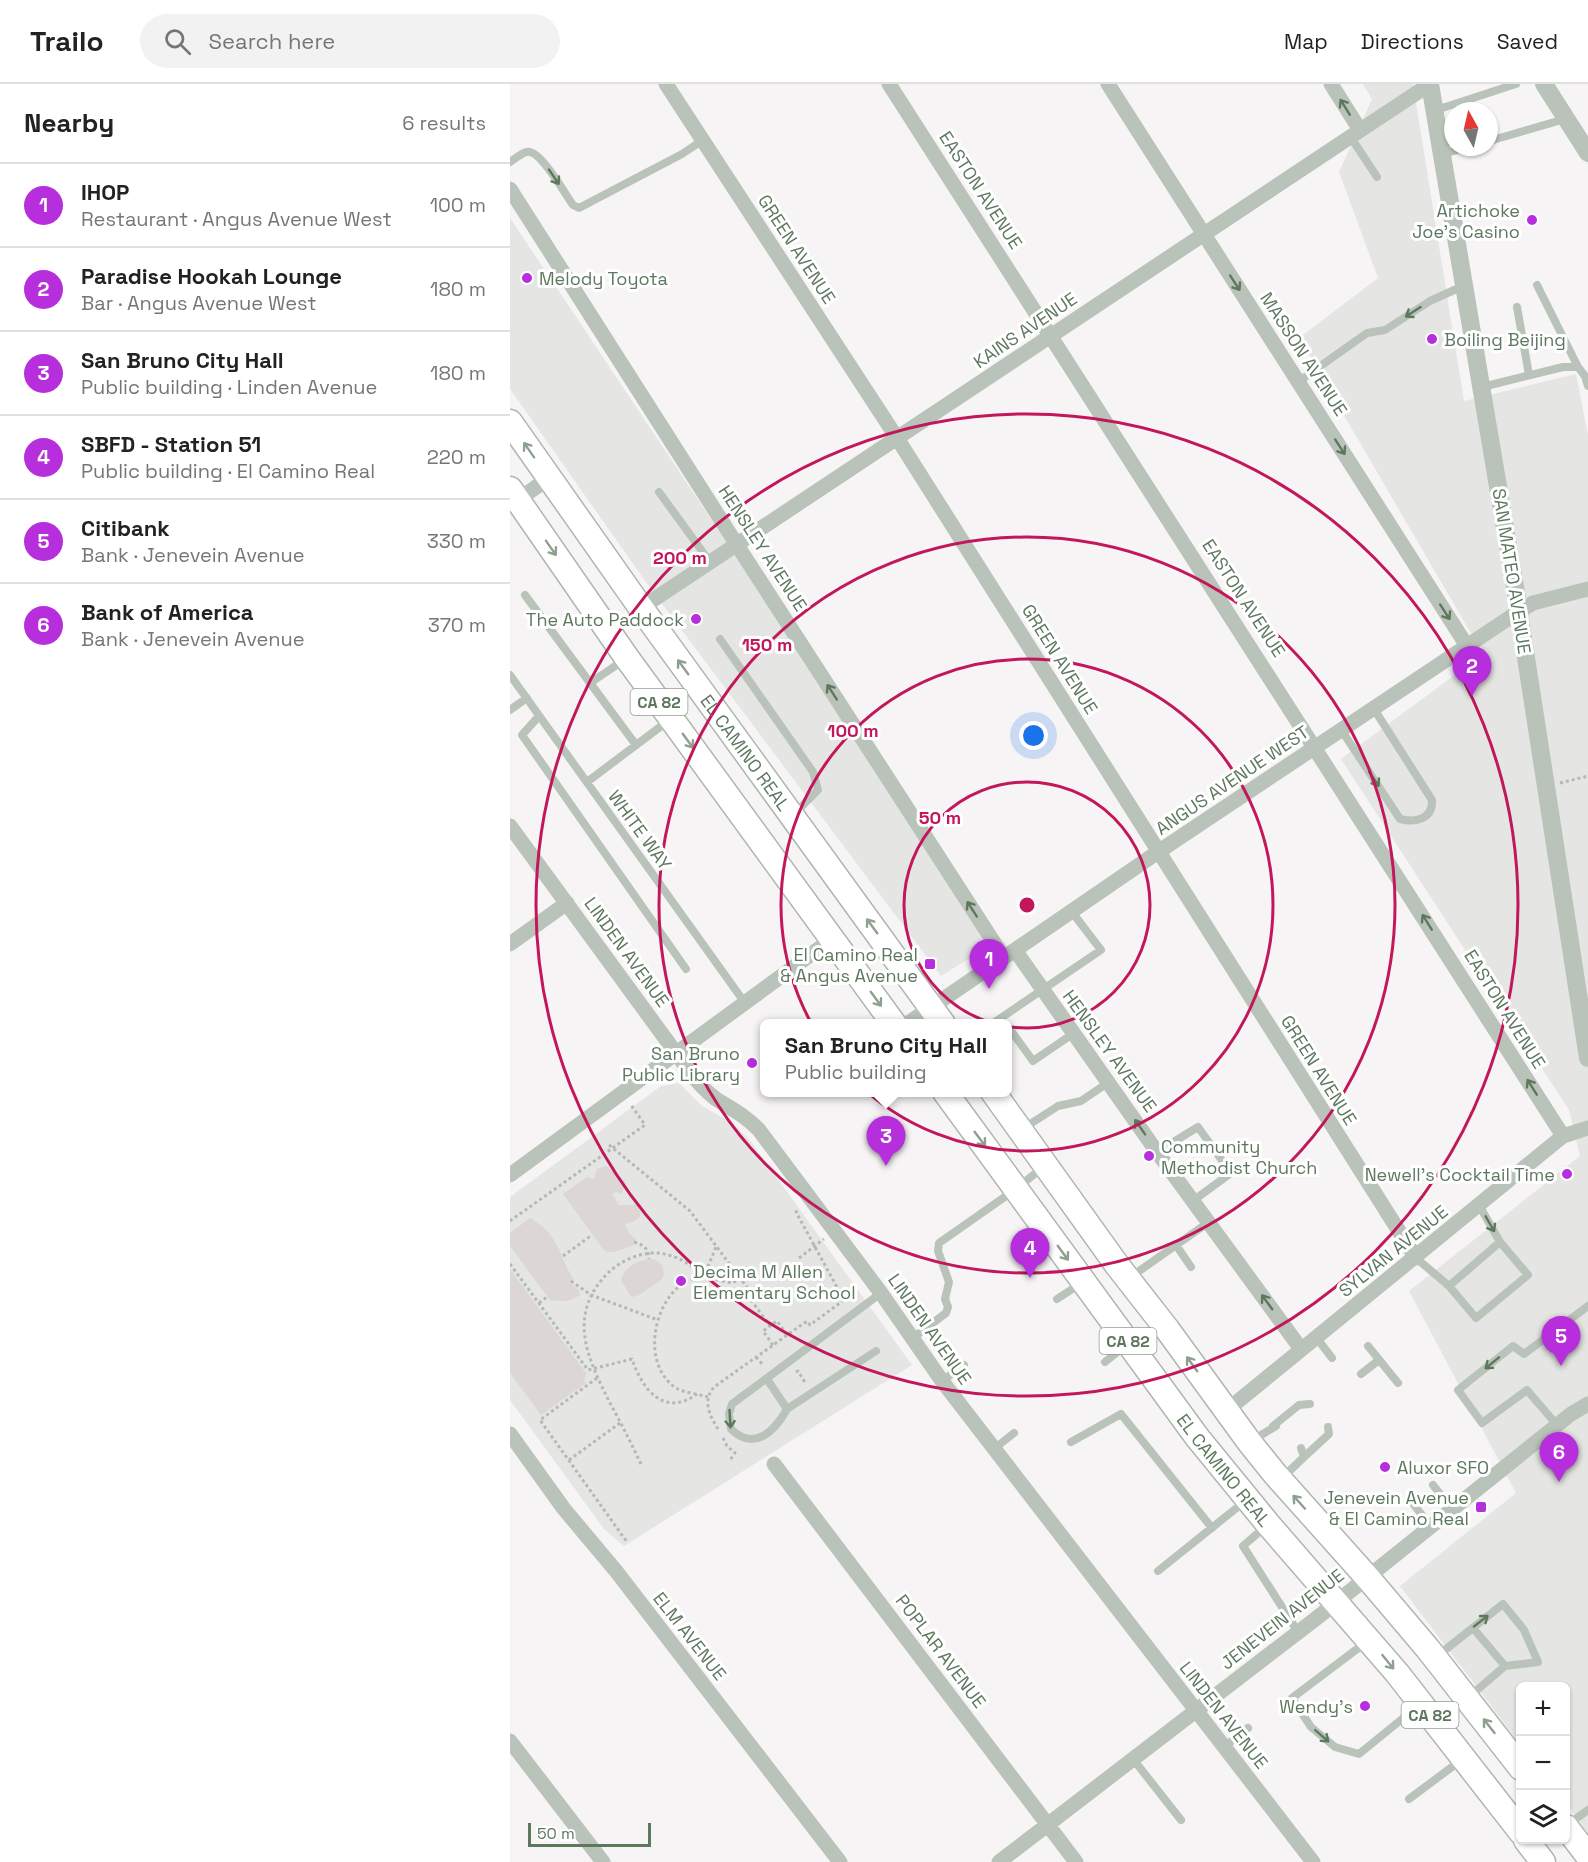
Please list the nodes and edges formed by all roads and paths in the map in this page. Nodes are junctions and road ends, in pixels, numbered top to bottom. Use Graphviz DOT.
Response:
graph roads {
  1 [pos="666,84"];
  2 [pos="889,84"];
  3 [pos="1108,84"];
  4 [pos="1331,84"];
  5 [pos="1430,84"];
  6 [pos="1516,84"];
  7 [pos="1544,84"];
  8 [pos="1436,110"];
  9 [pos="1567,119"];
  10 [pos="1355,133"];
  11 [pos="1498,138"];
  12 [pos="703,140"];
  13 [pos="1588,153"];
  14 [pos="1443,154"];
  15 [pos="510,162"];
  16 [pos="1377,177"];
  17 [pos="510,189"];
  18 [pos="1204,234"];
  19 [pos="1465,285"];
  20 [pos="1537,285"];
  21 [pos="1517,308"];
  22 [pos="1052,335"];
  23 [pos="1578,367"];
  24 [pos="1529,375"];
  25 [pos="1298,382"];
  26 [pos="1588,385"];
  27 [pos="1482,387"];
  28 [pos="510,422"];
  29 [pos="897,438"];
  30 [pos="549,478"];
  31 [pos="659,492"];
  32 [pos="513,498"];
  33 [pos="737,544"];
  34 [pos="710,562"];
  35 [pos="1588,589"];
  36 [pos="525,595"];
  37 [pos="641,608"];
  38 [pos="1518,612"];
  39 [pos="720,639"];
  40 [pos="1467,646"];
  41 [pos="627,658"];
  42 [pos="510,675"];
  43 [pos="590,683"];
  44 [pos="527,698"];
  45 [pos="1374,709"];
  46 [pos="510,710"];
  47 [pos="539,716"];
  48 [pos="671,718"];
  49 [pos="1341,731"];
  50 [pos="636,745"];
  51 [pos="1317,747"];
  52 [pos="1588,776"];
  53 [pos="586,782"];
  54 [pos="1553,785"];
  55 [pos="792,816"];
  56 [pos="510,826"];
  57 [pos="1158,852"];
  58 [pos="567,903"];
  59 [pos="1072,912"];
  60 [pos="832,939"];
  61 [pos="510,944"];
  62 [pos="1010,954"];
  63 [pos="686,969"];
  64 [pos="1042,990"];
  65 [pos="745,1003"];
  66 [pos="937,1016"];
  67 [pos="891,1019"];
  68 [pos="1008,1019"];
  69 [pos="1012,1032"];
  70 [pos="1074,1034"];
  71 [pos="676,1053"];
  72 [pos="1588,1058"];
  73 [pos="1109,1082"];
  74 [pos="949,1097"];
  75 [pos="996,1097"];
  76 [pos="630,1103"];
  77 [pos="1588,1128"];
  78 [pos="1020,1131"];
  79 [pos="1563,1137"];
  80 [pos="609,1144"];
  81 [pos="613,1148"];
  82 [pos="1157,1152"];
  83 [pos="1046,1165"];
  84 [pos="510,1175"];
  85 [pos="1016,1189"];
  86 [pos="1194,1200"];
  87 [pos="1479,1205"];
  88 [pos="803,1207"];
  89 [pos="510,1221"];
  90 [pos="1209,1222"];
  91 [pos="592,1235"];
  92 [pos="634,1242"];
  93 [pos="1500,1242"];
  94 [pos="820,1243"];
  95 [pos="1176,1245"];
  96 [pos="815,1246"];
  97 [pos="716,1247"];
  98 [pos="563,1256"];
  99 [pos="649,1257"];
  100 [pos="799,1258"];
  101 [pos="1416,1258"];
  102 [pos="510,1264"];
  103 [pos="1191,1267"];
  104 [pos="704,1276"];
  105 [pos="740,1278"];
  106 [pos="1128,1279"];
  107 [pos="571,1281"];
  108 [pos="1084,1281"];
  109 [pos="1449,1286"];
  110 [pos="749,1290"];
  111 [pos="881,1293"];
  112 [pos="591,1295"];
  113 [pos="547,1297"];
  114 [pos="1058,1299"];
  115 [pos="751,1300"];
  116 [pos="539,1303"];
  117 [pos="1588,1306"];
  118 [pos="658,1320"];
  119 [pos="770,1326"];
  120 [pos="787,1335"];
  121 [pos="1316,1337"];
  122 [pos="914,1338"];
  123 [pos="1129,1343"];
  124 [pos="773,1345"];
  125 [pos="1368,1346"];
  126 [pos="1301,1349"];
  127 [pos="876,1350"];
  128 [pos="756,1357"];
  129 [pos="1332,1358"];
  130 [pos="1379,1360"];
  131 [pos="1105,1362"];
  132 [pos="762,1364"];
  133 [pos="964,1365"];
  134 [pos="593,1369"];
  135 [pos="1361,1374"];
  136 [pos="597,1378"];
  137 [pos="766,1379"];
  138 [pos="942,1381"];
  139 [pos="1398,1383"];
  140 [pos="697,1394"];
  141 [pos="708,1397"];
  142 [pos="1310,1404"];
  143 [pos="1588,1404"];
  144 [pos="787,1409"];
  145 [pos="1226,1411"];
  146 [pos="1296,1415"];
  147 [pos="1287,1416"];
  148 [pos="620,1423"];
  149 [pos="1283,1425"];
  150 [pos="1557,1425"];
  151 [pos="1273,1426"];
  152 [pos="1328,1427"];
  153 [pos="1014,1433"];
  154 [pos="510,1434"];
  155 [pos="1071,1442"];
  156 [pos="1250,1443"];
  157 [pos="1301,1448"];
  158 [pos="994,1449"];
  159 [pos="1304,1457"];
  160 [pos="568,1460"];
  161 [pos="730,1460"];
  162 [pos="641,1464"];
  163 [pos="774,1464"];
  164 [pos="1280,1480"];
  165 [pos="1433,1485"];
  166 [pos="1248,1499"];
  167 [pos="1412,1502"];
  168 [pos="1452,1509"];
  169 [pos="1268,1524"];
  170 [pos="1430,1526"];
  171 [pos="1212,1528"];
  172 [pos="627,1542"];
  173 [pos="1158,1571"];
  174 [pos="1367,1577"];
  175 [pos="1336,1601"];
  176 [pos="1473,1628"];
  177 [pos="1298,1632"];
  178 [pos="1370,1640"];
  179 [pos="1435,1658"];
  180 [pos="1504,1666"];
  181 [pos="1467,1698"];
  182 [pos="1421,1703"];
  183 [pos="1196,1711"];
  184 [pos="1248,1728"];
  185 [pos="510,1741"];
  186 [pos="1224,1747"];
  187 [pos="1464,1758"];
  188 [pos="1133,1759"];
  189 [pos="1516,1762"];
  190 [pos="1409,1799"];
  191 [pos="1588,1810"];
  192 [pos="1181,1820"];
  193 [pos="1570,1823"];
  194 [pos="1048,1825"];
  195 [pos="1516,1826"];
  196 [pos="1570,1831"];
  197 [pos="1530,1844"];
  198 [pos="1588,1856"];
  199 [pos="603,1862"];
  200 [pos="840,1862"];
  201 [pos="999,1862"];
  202 [pos="1076,1862"];
  203 [pos="1313,1862"];
  204 [pos="1544,1862"];
  1 -- 12 [label="street, GREEN AVENUE"];
  2 -- 22 [label="street, EASTON AVENUE"];
  3 -- 18 [label="street, MASSON AVENUE"];
  10 -- 4 [label="street, one-way"];
  5 -- 8 [label="street, SAN MATEO AVENUE"];
  5 -- 10 [label="street, KAINS AVENUE"];
  6 -- 8 [label="lane"];
  7 -- 9 [label="street"];
  8 -- 14 [label="street, SAN MATEO AVENUE"];
  9 -- 11 [label="lane"];
  9 -- 13 [label="street"];
  10 -- 16 [label="lane"];
  10 -- 18 [label="street, KAINS AVENUE"];
  15 -- 12 [label="lane, one-way"];
  12 -- 29 [label="street, GREEN AVENUE"];
  14 -- 19 [label="street, SAN MATEO AVENUE"];
  17 -- 33 [label="street, HENSLEY AVENUE"];
  18 -- 22 [label="street, KAINS AVENUE"];
  18 -- 25 [label="street, MASSON AVENUE, one-way"];
  19 -- 25 [label="lane, one-way"];
  19 -- 27 [label="street, SAN MATEO AVENUE"];
  20 -- 23 [label="lane"];
  21 -- 24 [label="lane"];
  22 -- 29 [label="street, KAINS AVENUE"];
  22 -- 51 [label="street, EASTON AVENUE"];
  23 -- 24 [label="lane"];
  23 -- 26 [label="lane"];
  24 -- 27 [label="lane"];
  25 -- 40 [label="street, MASSON AVENUE, one-way"];
  27 -- 38 [label="street, SAN MATEO AVENUE"];
  30 -- 28 [label="main road, EL CAMINO REAL / CA 82, one-way"];
  29 -- 33 [label="street, KAINS AVENUE"];
  29 -- 57 [label="street, GREEN AVENUE"];
  30 -- 32 [label="street"];
  30 -- 37 [label="main road, EL CAMINO REAL / CA 82"];
  31 -- 34 [label="lane"];
  32 -- 41 [label="main road, CA 82, one-way"];
  33 -- 34 [label="street, KAINS AVENUE"];
  62 -- 33 [label="street, HENSLEY AVENUE, one-way"];
  34 -- 37 [label="street, KAINS AVENUE"];
  35 -- 38 [label="street, ANGUS AVENUE WEST"];
  36 -- 43 [label="lane"];
  55 -- 37 [label="main road, EL CAMINO REAL / CA 82, one-way"];
  38 -- 40 [label="street, ANGUS AVENUE WEST"];
  38 -- 72 [label="street, SAN MATEO AVENUE"];
  39 -- 55 [label="lane"];
  40 -- 45 [label="street, ANGUS AVENUE WEST"];
  41 -- 43 [label="lane"];
  41 -- 48 [label="main road, CA 82"];
  42 -- 44 [label="lane, WHITE WAY"];
  43 -- 50 [label="lane"];
  44 -- 46 [label="lane"];
  44 -- 47 [label="lane, WHITE WAY"];
  45 -- 49 [label="street, ANGUS AVENUE WEST"];
  49 -- 45 [label="lane, one-way"];
  47 -- 53 [label="lane, WHITE WAY"];
  47 -- 63 [label="lane"];
  48 -- 50 [label="lane"];
  48 -- 60 [label="main road, CA 82, one-way"];
  49 -- 51 [label="street, ANGUS AVENUE WEST"];
  50 -- 53 [label="lane"];
  51 -- 57 [label="street, ANGUS AVENUE WEST"];
  79 -- 51 [label="street, EASTON AVENUE, one-way"];
  52 -- 54 [label="path"];
  53 -- 65 [label="lane, WHITE WAY"];
  66 -- 55 [label="main road, EL CAMINO REAL / CA 82, one-way"];
  56 -- 58 [label="street, LINDEN AVENUE"];
  57 -- 59 [label="street, ANGUS AVENUE WEST"];
  57 -- 101 [label="street, GREEN AVENUE"];
  58 -- 61 [label="street"];
  58 -- 71 [label="street, LINDEN AVENUE"];
  59 -- 62 [label="street, ANGUS AVENUE WEST"];
  59 -- 64 [label="lane"];
  60 -- 65 [label="street"];
  60 -- 67 [label="main road, CA 82, one-way"];
  62 -- 64 [label="street, HENSLEY AVENUE"];
  62 -- 66 [label="street, ANGUS AVENUE WEST"];
  64 -- 68 [label="lane"];
  64 -- 70 [label="street, HENSLEY AVENUE"];
  65 -- 71 [label="street"];
  69 -- 70 [label="lane"];
  70 -- 73 [label="street, HENSLEY AVENUE"];
  71 -- 84 [label="street"];
  71 -- 111 [label="street, LINDEN AVENUE"];
  73 -- 78 [label="lane"];
  82 -- 73 [label="street, HENSLEY AVENUE, one-way"];
  74 -- 85 [label="main road, EL CAMINO REAL / CA 82, one-way"];
  75 -- 78 [label="main road, EL CAMINO REAL / CA 82"];
  76 -- 81 [label="path"];
  77 -- 79 [label="street, SYLVAN AVENUE"];
  78 -- 83 [label="main road, EL CAMINO REAL / CA 82"];
  79 -- 87 [label="street, SYLVAN AVENUE"];
  80 -- 81 [label="path"];
  81 -- 89 [label="path"];
  81 -- 97 [label="path"];
  82 -- 86 [label="street, HENSLEY AVENUE"];
  82 -- 86 [label="lane"];
  83 -- 85 [label="lane"];
  83 -- 106 [label="main road, EL CAMINO REAL / CA 82"];
  85 -- 108 [label="main road, EL CAMINO REAL / CA 82, one-way"];
  85 -- 122 [label="lane"];
  86 -- 90 [label="street, HENSLEY AVENUE"];
  87 -- 93 [label="lane, one-way"];
  87 -- 101 [label="street, SYLVAN AVENUE"];
  88 -- 96 [label="path"];
  90 -- 95 [label="lane"];
  126 -- 90 [label="street, HENSLEY AVENUE, one-way"];
  91 -- 98 [label="path"];
  92 -- 99 [label="path"];
  93 -- 109 [label="lane"];
  93 -- 109 [label="lane"];
  94 -- 96 [label="path"];
  95 -- 103 [label="lane"];
  95 -- 106 [label="lane"];
  96 -- 100 [label="path"];
  96 -- 120 [label="path"];
  97 -- 104 [label="path"];
  97 -- 105 [label="path"];
  99 -- 104 [label="path"];
  99 -- 112 [label="path"];
  101 -- 109 [label="lane"];
  101 -- 121 [label="street, SYLVAN AVENUE"];
  102 -- 116 [label="path"];
  104 -- 105 [label="path"];
  104 -- 118 [label="path"];
  105 -- 110 [label="path"];
  145 -- 106 [label="main road, EL CAMINO REAL / CA 82, one-way"];
  107 -- 112 [label="path"];
  108 -- 114 [label="lane"];
  108 -- 123 [label="main road, EL CAMINO REAL / CA 82"];
  111 -- 122 [label="street, LINDEN AVENUE"];
  111 -- 137 [label="lane"];
  112 -- 118 [label="path"];
  112 -- 134 [label="path"];
  113 -- 116 [label="path"];
  115 -- 119 [label="path"];
  116 -- 134 [label="path"];
  117 -- 150 [label="lane, one-way"];
  118 -- 140 [label="path"];
  119 -- 120 [label="path"];
  119 -- 124 [label="path"];
  120 -- 124 [label="path"];
  121 -- 126 [label="street, SYLVAN AVENUE"];
  121 -- 129 [label="lane"];
  122 -- 138 [label="street, LINDEN AVENUE"];
  123 -- 131 [label="lane"];
  123 -- 166 [label="main road, EL CAMINO REAL / CA 82"];
  124 -- 128 [label="path"];
  125 -- 130 [label="lane"];
  126 -- 145 [label="street, SYLVAN AVENUE"];
  127 -- 144 [label="lane"];
  128 -- 132 [label="path"];
  128 -- 141 [label="path"];
  130 -- 135 [label="lane"];
  130 -- 139 [label="lane"];
  133 -- 138 [label="lane"];
  134 -- 136 [label="path"];
  134 -- 140 [label="path"];
  136 -- 148 [label="path"];
  136 -- 160 [label="path"];
  137 -- 144 [label="lane"];
  137 -- 144 [label="lane, one-way"];
  138 -- 158 [label="street, LINDEN AVENUE"];
  140 -- 141 [label="path"];
  141 -- 161 [label="path"];
  142 -- 147 [label="lane"];
  143 -- 150 [label="street, JENEVEIN AVENUE"];
  145 -- 156 [label="main road, EL CAMINO REAL / CA 82"];
  146 -- 147 [label="lane"];
  147 -- 151 [label="lane"];
  148 -- 160 [label="path"];
  148 -- 162 [label="path"];
  149 -- 151 [label="lane"];
  150 -- 168 [label="street, JENEVEIN AVENUE"];
  151 -- 156 [label="lane"];
  152 -- 159 [label="lane"];
  153 -- 158 [label="lane"];
  154 -- 200 [label="street, ELM AVENUE"];
  155 -- 171 [label="lane"];
  156 -- 164 [label="main road, EL CAMINO REAL / CA 82"];
  157 -- 159 [label="lane"];
  158 -- 183 [label="street, LINDEN AVENUE"];
  159 -- 164 [label="lane"];
  160 -- 172 [label="path"];
  163 -- 194 [label="street, POPLAR AVENUE"];
  174 -- 164 [label="main road, EL CAMINO REAL / CA 82, one-way"];
  165 -- 168 [label="lane"];
  166 -- 169 [label="main road, EL CAMINO REAL / CA 82"];
  166 -- 171 [label="lane"];
  167 -- 170 [label="lane"];
  168 -- 170 [label="street, JENEVEIN AVENUE"];
  169 -- 175 [label="main road, EL CAMINO REAL / CA 82"];
  169 -- 177 [label="lane"];
  170 -- 174 [label="street, JENEVEIN AVENUE"];
  171 -- 173 [label="lane"];
  174 -- 175 [label="street, JENEVEIN AVENUE"];
  174 -- 179 [label="main road, EL CAMINO REAL / CA 82"];
  175 -- 177 [label="street, JENEVEIN AVENUE"];
  175 -- 178 [label="main road, EL CAMINO REAL / CA 82"];
  176 -- 179 [label="lane"];
  176 -- 180 [label="lane"];
  176 -- 180 [label="lane, one-way"];
  177 -- 183 [label="street, JENEVEIN AVENUE"];
  178 -- 182 [label="main road, EL CAMINO REAL / CA 82, one-way"];
  178 -- 182 [label="lane, one-way"];
  179 -- 181 [label="main road, EL CAMINO REAL / CA 82"];
  180 -- 181 [label="lane"];
  189 -- 181 [label="main road, EL CAMINO REAL / CA 82, one-way"];
  182 -- 187 [label="main road, EL CAMINO REAL / CA 82"];
  183 -- 186 [label="street, LINDEN AVENUE"];
  183 -- 188 [label="street, JENEVEIN AVENUE"];
  184 -- 186 [label="lane"];
  185 -- 199 [label="street"];
  186 -- 203 [label="street, LINDEN AVENUE"];
  187 -- 190 [label="lane"];
  187 -- 195 [label="main road, EL CAMINO REAL / CA 82"];
  188 -- 192 [label="lane"];
  188 -- 194 [label="street, JENEVEIN AVENUE"];
  191 -- 193 [label="lane"];
  194 -- 201 [label="street, JENEVEIN AVENUE"];
  194 -- 202 [label="street, POPLAR AVENUE"];
  196 -- 198 [label="main road"];
  197 -- 204 [label="main road"];
}
